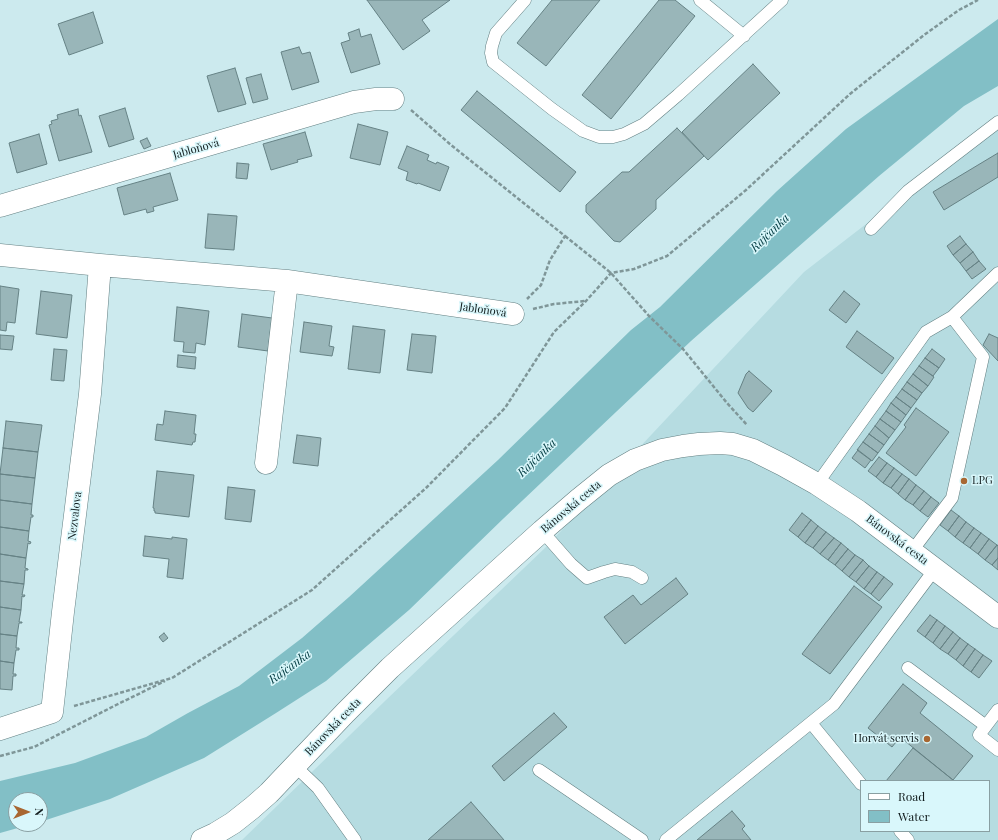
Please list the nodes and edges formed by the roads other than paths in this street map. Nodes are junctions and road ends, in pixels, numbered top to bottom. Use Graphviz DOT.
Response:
graph roads {
  1 [pos="525,0"];
  2 [pos="700,0"];
  3 [pos="782,0"];
  4 [pos="744,36"];
  5 [pos="393,99"];
  6 [pos="998,122"];
  7 [pos="0,206"];
  8 [pos="871,228"];
  9 [pos="0,255"];
  10 [pos="100,265"];
  11 [pos="998,273"];
  12 [pos="287,281"];
  13 [pos="513,314"];
  14 [pos="952,317"];
  15 [pos="266,463"];
  16 [pos="817,484"];
  17 [pos="542,531"];
  18 [pos="912,551"];
  19 [pos="935,569"];
  20 [pos="642,578"];
  21 [pos="998,617"];
  22 [pos="908,668"];
  23 [pos="998,710"];
  24 [pos="811,723"];
  25 [pos="986,726"];
  26 [pos="0,729"];
  27 [pos="998,750"];
  28 [pos="296,766"];
  29 [pos="539,770"];
  30 [pos="860,783"];
  31 [pos="901,832"];
  32 [pos="202,840"];
  33 [pos="355,840"];
  34 [pos="642,840"];
  35 [pos="666,840"];
  36 [pos="908,840"];
  1 -- 4 [label="lane"];
  2 -- 4 [label="lane"];
  3 -- 4 [label="lane"];
  5 -- 7 [label="street, Jabloňová"];
  6 -- 8 [label="lane"];
  9 -- 10 [label="street, Jabloňová"];
  10 -- 12 [label="street, Jabloňová"];
  10 -- 26 [label="street, Nezvalova"];
  11 -- 14 [label="lane"];
  12 -- 13 [label="street, Jabloňová"];
  12 -- 15 [label="street"];
  14 -- 16 [label="lane"];
  14 -- 18 [label="lane"];
  16 -- 17 [label="street, Bánovská cesta"];
  16 -- 18 [label="street, Bánovská cesta"];
  17 -- 20 [label="lane"];
  17 -- 28 [label="street, Bánovská cesta"];
  18 -- 19 [label="street, Bánovská cesta"];
  19 -- 21 [label="street, Bánovská cesta"];
  19 -- 24 [label="lane"];
  22 -- 25 [label="lane"];
  23 -- 25 [label="lane"];
  24 -- 30 [label="lane"];
  24 -- 35 [label="lane"];
  25 -- 27 [label="lane"];
  28 -- 32 [label="street, Bánovská cesta"];
  28 -- 33 [label="lane"];
  29 -- 34 [label="lane"];
  31 -- 36 [label="lane"];
}
